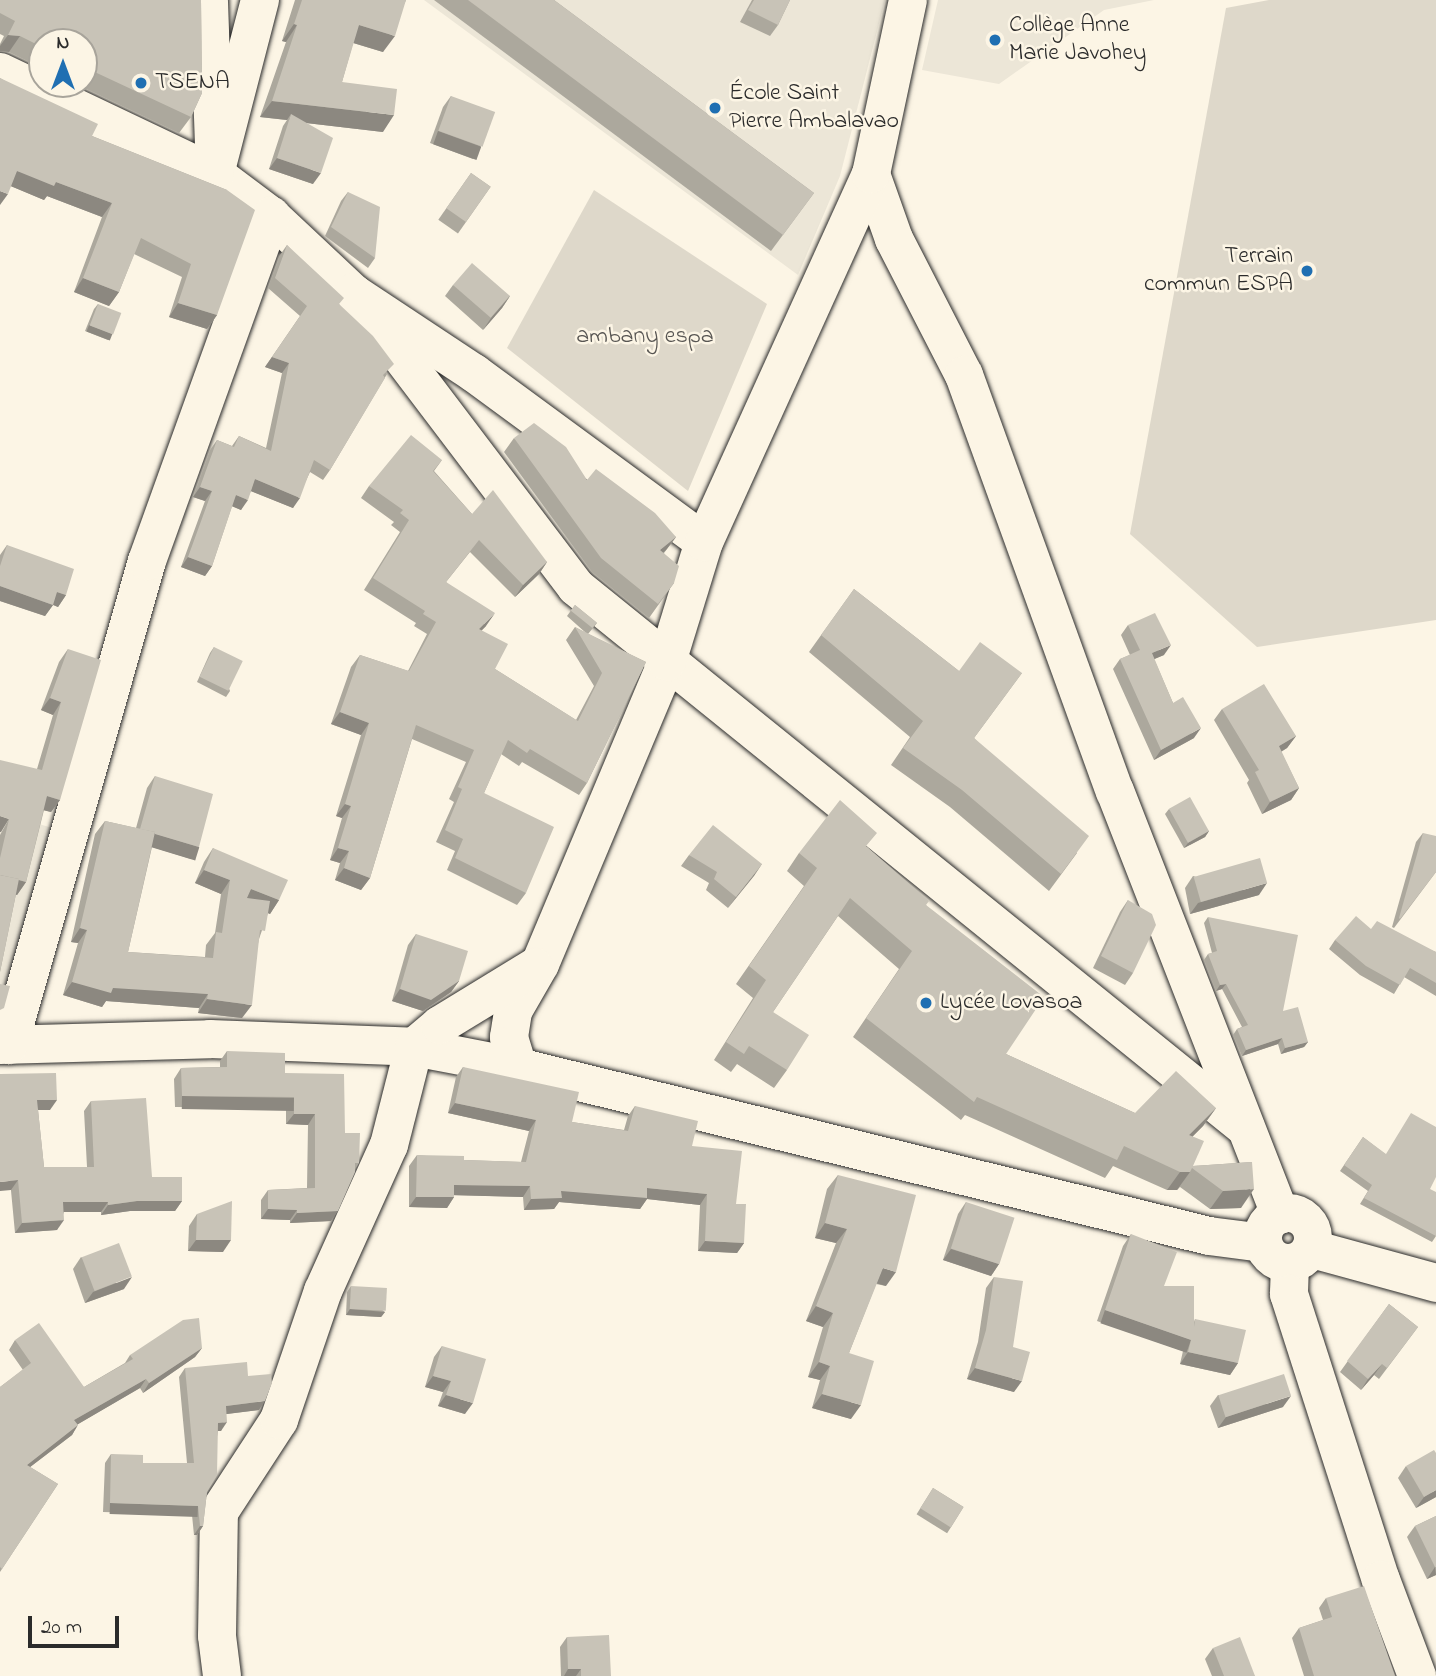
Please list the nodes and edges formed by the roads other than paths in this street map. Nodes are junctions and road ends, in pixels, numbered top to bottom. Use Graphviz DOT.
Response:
graph roads {
  1 [pos="209,0"];
  2 [pos="260,0"];
  3 [pos="908,0"];
  4 [pos="0,72"];
  5 [pos="215,174"];
  6 [pos="871,174"];
  7 [pos="271,216"];
  8 [pos="353,293"];
  9 [pos="704,542"];
  10 [pos="667,662"];
  11 [pos="540,964"];
  12 [pos="4,1045"];
  13 [pos="414,1047"];
  14 [pos="518,1067"];
  15 [pos="1246,1128"];
  16 [pos="1286,1242"];
  17 [pos="1436,1283"];
  18 [pos="222,1676"];
  19 [pos="1417,1676"];
  1 -- 5 [label="street"];
  2 -- 5 [label="street"];
  3 -- 6 [label="street"];
  4 -- 5 [label="street"];
  5 -- 7 [label="street"];
  6 -- 9 [label="street"];
  6 -- 15 [label="street"];
  7 -- 8 [label="street"];
  7 -- 12 [label="street"];
  8 -- 9 [label="street"];
  8 -- 10 [label="street"];
  9 -- 10 [label="street"];
  10 -- 11 [label="street"];
  10 -- 15 [label="street"];
  11 -- 13 [label="street"];
  11 -- 14 [label="street"];
  12 -- 13 [label="street"];
  13 -- 14 [label="street"];
  13 -- 18 [label="street"];
  14 -- 16 [label="street"];
  15 -- 16 [label="street"];
  16 -- 17 [label="street"];
  16 -- 19 [label="street"];
}
